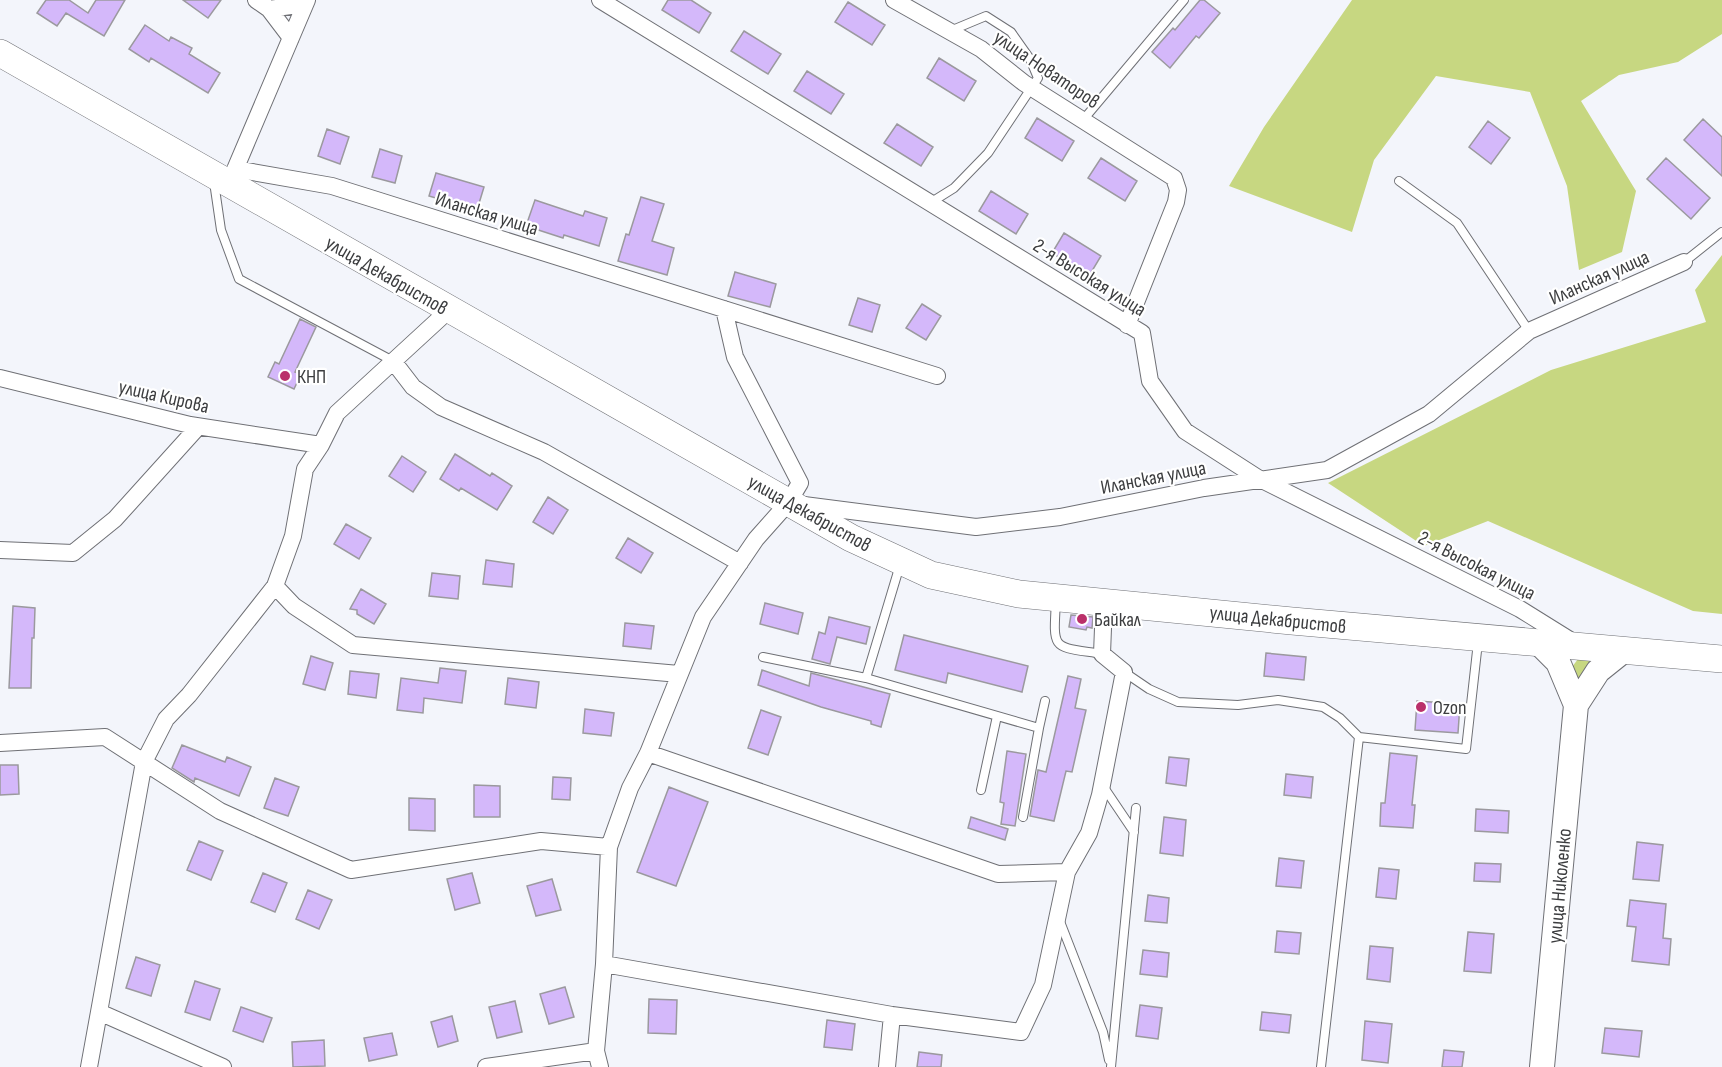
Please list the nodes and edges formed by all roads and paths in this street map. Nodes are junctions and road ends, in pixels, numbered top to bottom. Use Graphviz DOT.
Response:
graph roads {
  1 [pos="600,0"];
  2 [pos="894,0"];
  3 [pos="1184,0"];
  4 [pos="306,2"];
  5 [pos="263,4"];
  6 [pos="949,31"];
  7 [pos="291,38"];
  8 [pos="0,53"];
  9 [pos="1031,87"];
  10 [pos="1083,120"];
  11 [pos="226,176"];
  12 [pos="1399,181"];
  13 [pos="930,203"];
  14 [pos="1722,232"];
  15 [pos="1684,262"];
  16 [pos="724,309"];
  17 [pos="449,310"];
  18 [pos="1127,325"];
  19 [pos="1529,331"];
  20 [pos="393,361"];
  21 [pos="937,376"];
  22 [pos="0,378"];
  23 [pos="198,426"];
  24 [pos="321,445"];
  25 [pos="1258,478"];
  26 [pos="788,502"];
  27 [pos="0,550"];
  28 [pos="902,561"];
  29 [pos="740,563"];
  30 [pos="275,586"];
  31 [pos="1056,597"];
  32 [pos="1104,602"];
  33 [pos="1479,638"];
  34 [pos="1540,644"];
  35 [pos="1582,648"];
  36 [pos="1623,651"];
  37 [pos="1102,654"];
  38 [pos="763,657"];
  39 [pos="1722,659"];
  40 [pos="1124,672"];
  41 [pos="679,674"];
  42 [pos="866,678"];
  43 [pos="1045,701"];
  44 [pos="1576,705"];
  45 [pos="997,716"];
  46 [pos="1040,728"];
  47 [pos="1359,737"];
  48 [pos="0,743"];
  49 [pos="648,753"];
  50 [pos="144,762"];
  51 [pos="1102,786"];
  52 [pos="981,790"];
  53 [pos="1136,808"];
  54 [pos="1023,817"];
  55 [pos="1134,832"];
  56 [pos="609,847"];
  57 [pos="1067,872"];
  58 [pos="1058,916"];
  59 [pos="604,964"];
  60 [pos="99,1012"];
  61 [pos="892,1015"];
  62 [pos="598,1059"];
  63 [pos="89,1067"];
  64 [pos="224,1067"];
  65 [pos="486,1067"];
  66 [pos="887,1067"];
  67 [pos="1110,1067"];
  68 [pos="1321,1067"];
  69 [pos="1542,1067"];
  1 -- 13 [label="street, 2-я Высокая улица"];
  2 -- 6 [label="street, улица Новаторов"];
  3 -- 10 [label="lane"];
  4 -- 5 [label="street"];
  4 -- 7 [label="street"];
  5 -- 7 [label="street"];
  6 -- 9 [label="street, улица Новаторов"];
  6 -- 9 [label="lane"];
  7 -- 11 [label="street"];
  8 -- 11 [label="main road, улица Декабристов"];
  9 -- 10 [label="street, улица Новаторов"];
  9 -- 13 [label="lane"];
  10 -- 18 [label="street, улица Новаторов"];
  11 -- 16 [label="street, Иланская улица"];
  11 -- 17 [label="main road, улица Декабристов"];
  11 -- 20 [label="lane"];
  12 -- 19 [label="lane"];
  13 -- 18 [label="street, 2-я Высокая улица"];
  14 -- 15 [label="lane"];
  15 -- 19 [label="street, Иланская улица"];
  16 -- 21 [label="street, Иланская улица"];
  16 -- 26 [label="street"];
  17 -- 20 [label="street"];
  17 -- 26 [label="main road, улица Декабристов"];
  18 -- 25 [label="street, 2-я Высокая улица"];
  19 -- 25 [label="street, Иланская улица"];
  20 -- 24 [label="street"];
  20 -- 29 [label="street"];
  22 -- 23 [label="street, улица Кирова"];
  23 -- 24 [label="street, улица Кирова"];
  23 -- 27 [label="street"];
  24 -- 30 [label="street"];
  25 -- 26 [label="street, Иланская улица"];
  25 -- 35 [label="street, 2-я Высокая улица"];
  26 -- 28 [label="main road, улица Декабристов"];
  26 -- 29 [label="street"];
  28 -- 31 [label="main road, улица Декабристов"];
  28 -- 42 [label="lane"];
  29 -- 41 [label="street"];
  30 -- 41 [label="street"];
  30 -- 50 [label="street"];
  31 -- 32 [label="main road, улица Декабристов"];
  31 -- 37 [label="lane"];
  32 -- 33 [label="main road, улица Декабристов"];
  32 -- 37 [label="street"];
  33 -- 34 [label="main road, улица Декабристов"];
  33 -- 47 [label="lane"];
  34 -- 35 [label="main road, улица Декабристов"];
  34 -- 44 [label="street"];
  35 -- 36 [label="main road, улица Декабристов"];
  36 -- 39 [label="main road, улица Декабристов"];
  36 -- 44 [label="street"];
  37 -- 40 [label="street"];
  38 -- 42 [label="lane"];
  40 -- 47 [label="lane"];
  40 -- 51 [label="street"];
  41 -- 49 [label="street"];
  42 -- 45 [label="lane"];
  43 -- 46 [label="lane"];
  44 -- 69 [label="street, улица Николенко"];
  45 -- 46 [label="lane"];
  45 -- 52 [label="lane"];
  46 -- 54 [label="lane"];
  47 -- 68 [label="lane"];
  48 -- 50 [label="street"];
  49 -- 56 [label="street"];
  49 -- 57 [label="street"];
  50 -- 56 [label="street"];
  50 -- 60 [label="street"];
  51 -- 55 [label="lane"];
  51 -- 57 [label="street"];
  53 -- 55 [label="lane"];
  55 -- 67 [label="lane"];
  56 -- 59 [label="street"];
  57 -- 58 [label="street"];
  58 -- 61 [label="street"];
  58 -- 67 [label="lane"];
  59 -- 61 [label="street"];
  59 -- 62 [label="street"];
  60 -- 63 [label="street"];
  60 -- 64 [label="street"];
  61 -- 66 [label="street"];
  62 -- 65 [label="street"];
}
